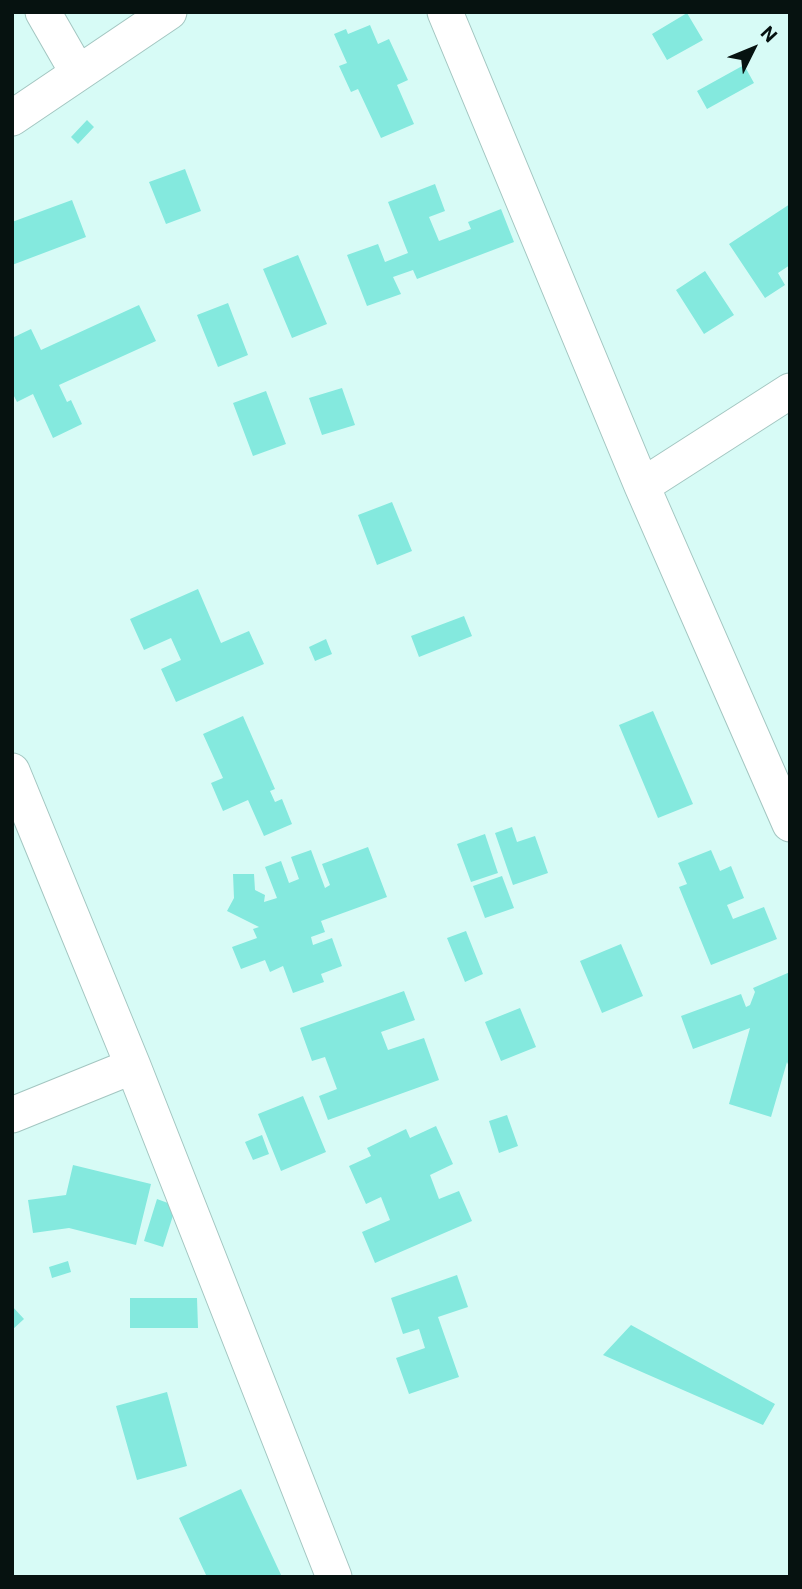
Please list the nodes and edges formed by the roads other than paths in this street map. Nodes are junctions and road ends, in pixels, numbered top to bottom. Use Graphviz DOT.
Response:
graph roads {
  1 [pos="43,12"];
  2 [pos="169,12"];
  3 [pos="445,12"];
  4 [pos="78,73"];
  5 [pos="12,118"];
  6 [pos="790,391"];
  7 [pos="642,486"];
  8 [pos="12,771"];
  9 [pos="790,824"];
  10 [pos="133,1066"];
  11 [pos="12,1115"];
  12 [pos="334,1577"];
  1 -- 4 [label="street"];
  2 -- 4 [label="street"];
  3 -- 7 [label="street"];
  4 -- 5 [label="street"];
  6 -- 7 [label="street"];
  7 -- 9 [label="street"];
  8 -- 10 [label="street"];
  10 -- 11 [label="street"];
  10 -- 12 [label="street"];
}
